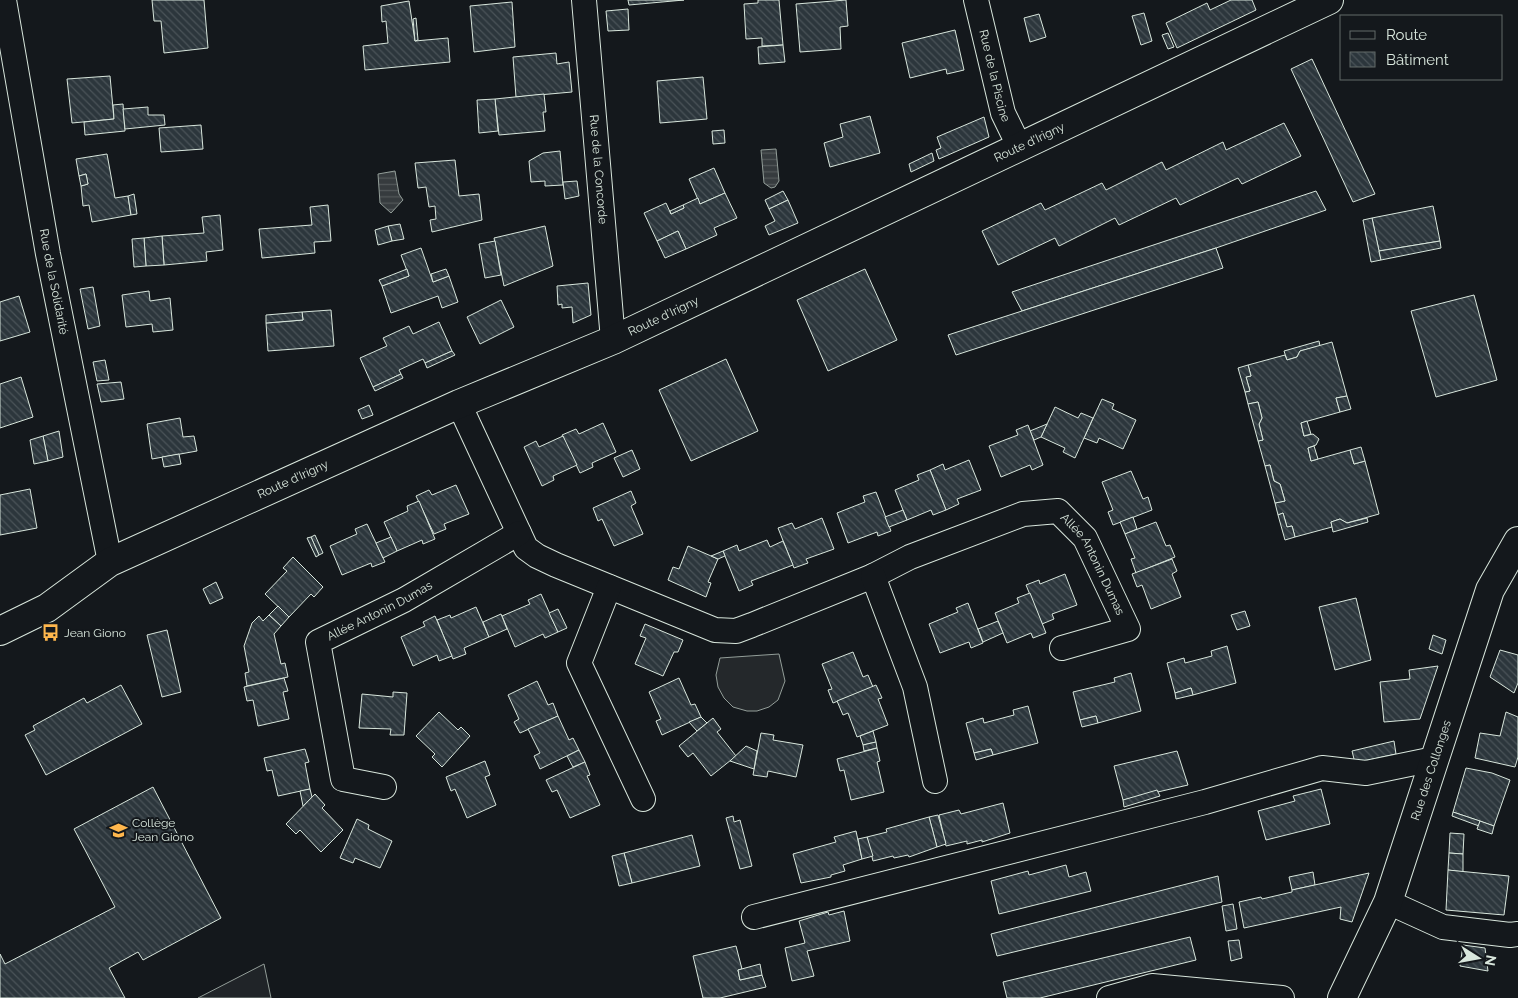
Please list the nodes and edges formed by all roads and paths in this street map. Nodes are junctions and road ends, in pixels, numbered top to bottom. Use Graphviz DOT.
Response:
graph roads {
  1 [pos="4,0"];
  2 [pos="584,0"];
  3 [pos="976,0"];
  4 [pos="1329,0"];
  5 [pos="1020,148"];
  6 [pos="614,340"];
  7 [pos="459,404"];
  8 [pos="519,533"];
  9 [pos="1518,541"];
  10 [pos="110,562"];
  11 [pos="873,576"];
  12 [pos="609,587"];
  13 [pos="0,631"];
  14 [pos="1062,648"];
  15 [pos="1434,759"];
  16 [pos="935,780"];
  17 [pos="384,787"];
  18 [pos="643,800"];
  19 [pos="1388,902"];
  20 [pos="754,917"];
  21 [pos="1518,934"];
  22 [pos="1225,995"];
  23 [pos="1109,998"];
  24 [pos="1282,998"];
  25 [pos="1342,998"];
  1 -- 10 [label="street, Rue de la Solidarité"];
  2 -- 6 [label="street, Rue de la Concorde"];
  3 -- 5 [label="street, Rue de la Piscine"];
  4 -- 5 [label="street, Route d'Irigny"];
  5 -- 6 [label="street, Route d'Irigny"];
  6 -- 7 [label="street, Route d'Irigny"];
  7 -- 8 [label="street, Allée Antonin Dumas"];
  7 -- 10 [label="street, Route d'Irigny"];
  8 -- 12 [label="street, Allée Antonin Dumas"];
  8 -- 17 [label="street, Allée Antonin Dumas"];
  9 -- 15 [label="street, Rue des Collonges"];
  10 -- 13 [label="street, Route d'Irigny"];
  11 -- 12 [label="street, Allée Antonin Dumas"];
  11 -- 14 [label="street, Allée Antonin Dumas"];
  11 -- 16 [label="street"];
  12 -- 18 [label="street"];
  15 -- 19 [label="street, Rue des Collonges"];
  15 -- 20 [label="street"];
  19 -- 21 [label="street"];
  19 -- 25 [label="street, Rue des Collonges"];
  22 -- 23 [label="street"];
  22 -- 24 [label="street"];
}
